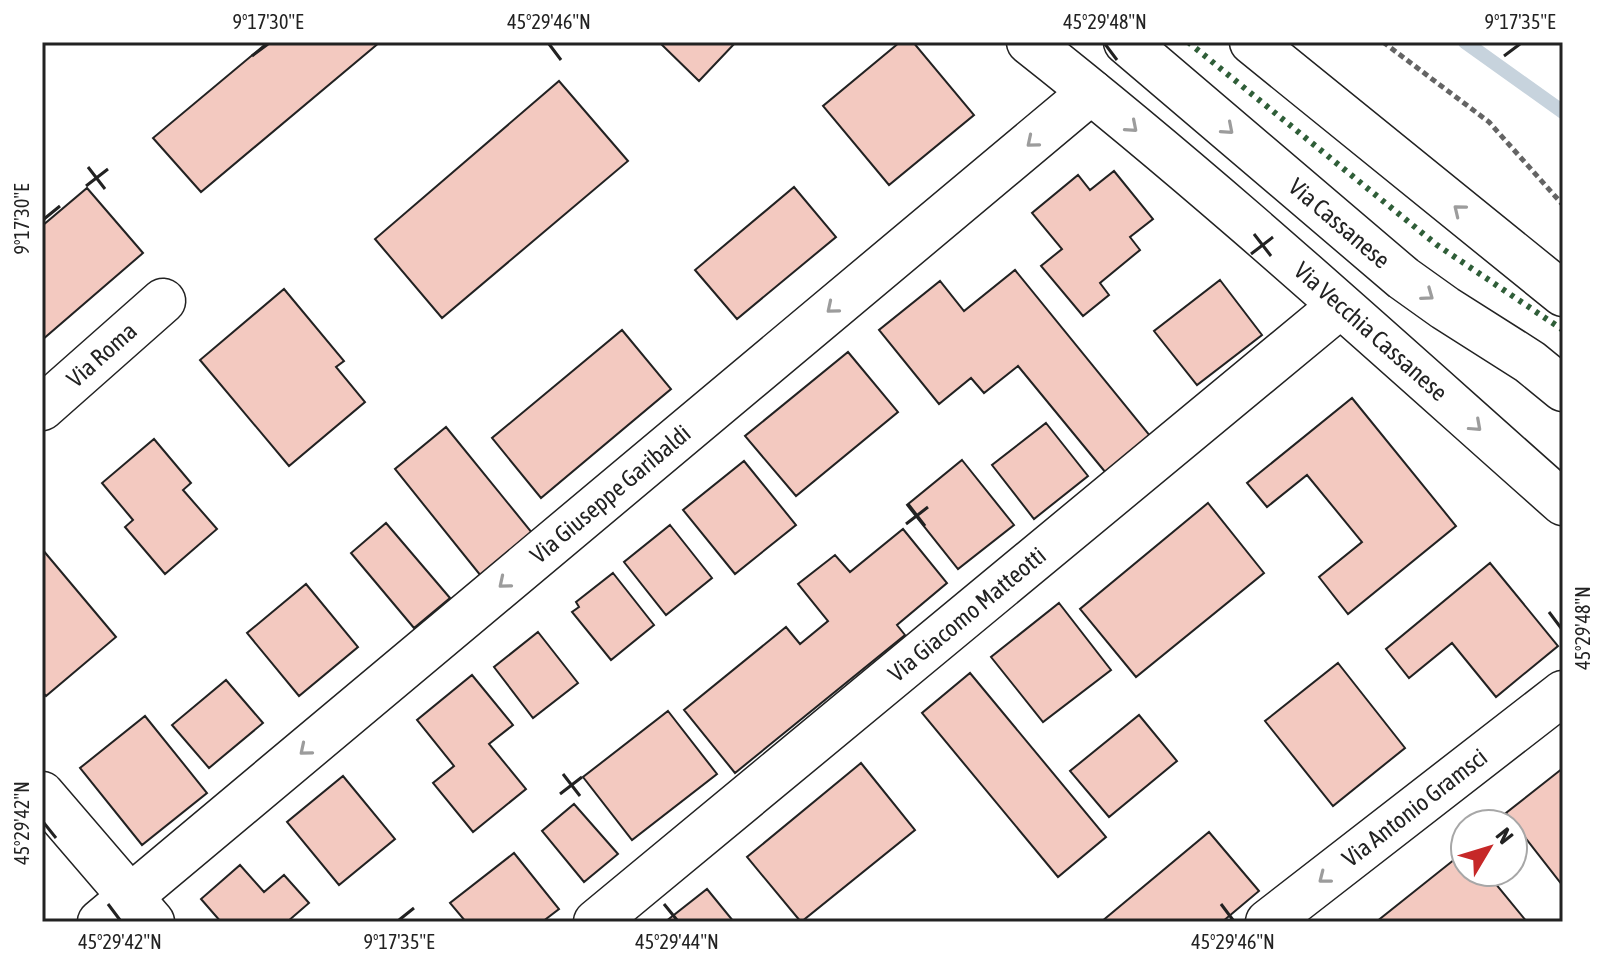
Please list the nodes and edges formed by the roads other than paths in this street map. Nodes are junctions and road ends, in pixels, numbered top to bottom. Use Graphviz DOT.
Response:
graph roads {
  1 [pos="1029,42"];
  2 [pos="1126,42"];
  3 [pos="1252,42"];
  4 [pos="1091,92"];
  5 [pos="1563,294"];
  6 [pos="163,301"];
  7 [pos="1340,306"];
  8 [pos="1563,389"];
  9 [pos="42,408"];
  10 [pos="1563,503"];
  11 [pos="1559,694"];
  12 [pos="42,794"];
  13 [pos="127,913"];
  14 [pos="596,922"];
  15 [pos="1268,922"];
  1 -- 4 [label="street, Via Vecchia Cassanese"];
  2 -- 8 [label="street, Via Cassanese, one-way"];
  5 -- 3 [label="street, one-way"];
  4 -- 7 [label="street, Via Vecchia Cassanese, one-way"];
  4 -- 13 [label="street, Via Giuseppe Garibaldi, one-way"];
  6 -- 9 [label="street, Via Roma"];
  7 -- 10 [label="street, Via Vecchia Cassanese, one-way"];
  7 -- 14 [label="street, Via Giacomo Matteotti"];
  11 -- 15 [label="street, Via Antonio Gramsci, one-way"];
  12 -- 13 [label="street"];
}
